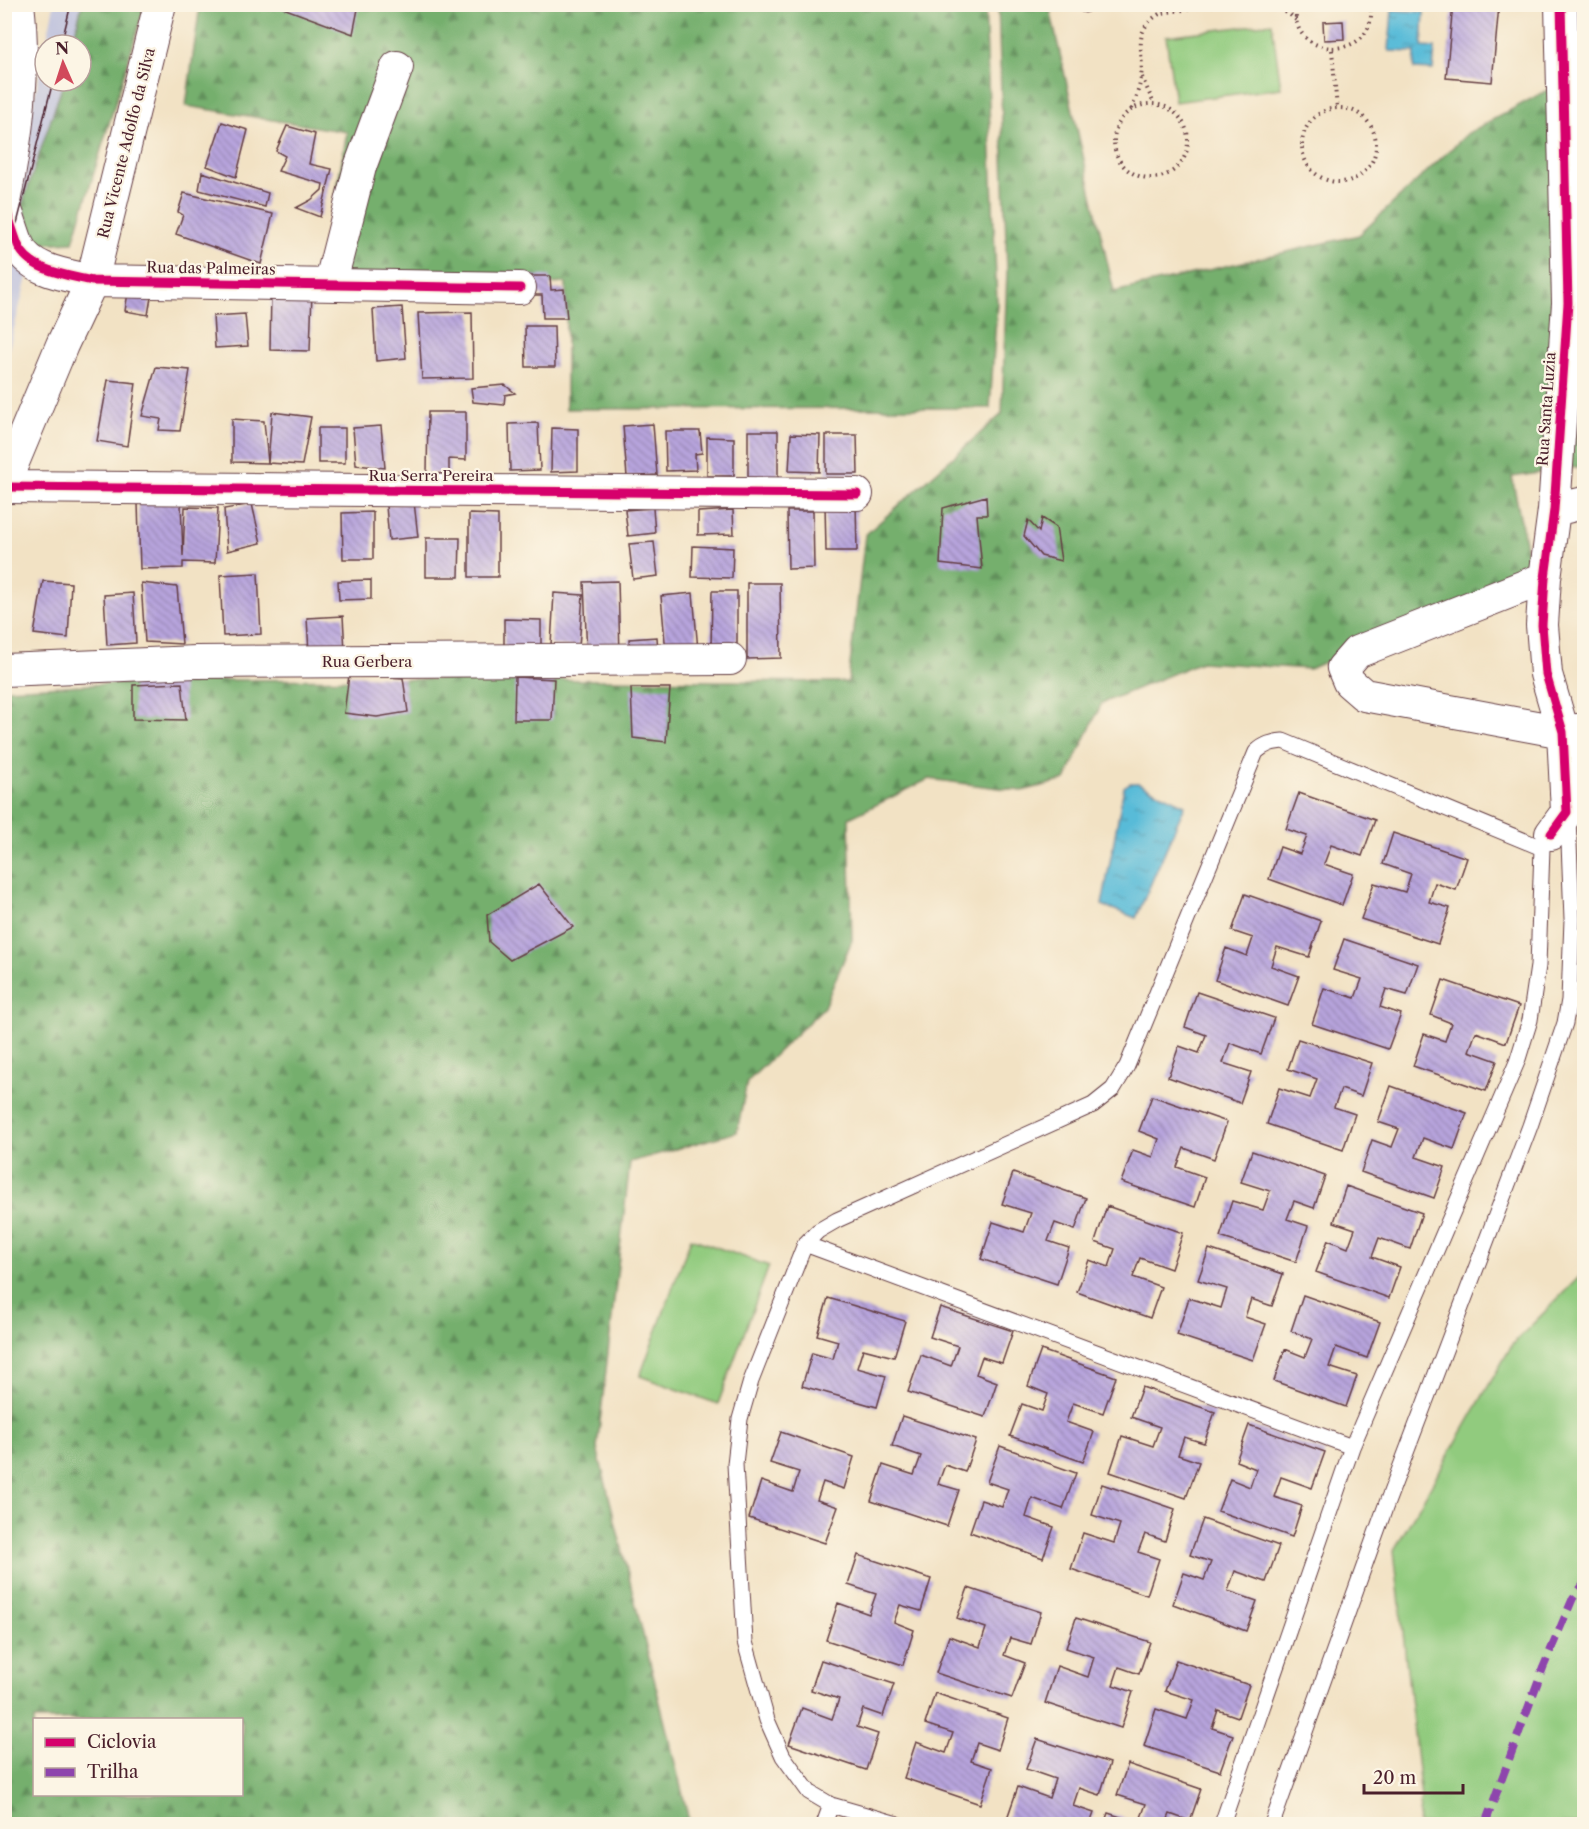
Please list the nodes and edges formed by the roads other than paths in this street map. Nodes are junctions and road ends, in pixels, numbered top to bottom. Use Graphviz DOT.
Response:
graph roads {
  1 [pos="18,4"];
  2 [pos="160,4"];
  3 [pos="1562,4"];
  4 [pos="397,67"];
  5 [pos="4,203"];
  6 [pos="92,281"];
  7 [pos="330,285"];
  8 [pos="520,288"];
  9 [pos="4,485"];
  10 [pos="857,494"];
  11 [pos="1584,503"];
  12 [pos="1554,510"];
  13 [pos="1545,578"];
  14 [pos="730,659"];
  15 [pos="4,670"];
  16 [pos="1574,730"];
  17 [pos="1553,832"];
  18 [pos="805,1244"];
  19 [pos="1352,1447"];
  20 [pos="831,1805"];
  21 [pos="825,1824"];
  22 [pos="897,1824"];
  23 [pos="1222,1824"];
  24 [pos="1272,1824"];
  1 -- 5 [label="street"];
  2 -- 6 [label="street, Rua Vicente Adolfo da Silva"];
  3 -- 12 [label="street, Rua Santa Luzia"];
  4 -- 7 [label="street"];
  5 -- 6 [label="street"];
  6 -- 7 [label="street, Rua das Palmeiras"];
  6 -- 9 [label="street, Rua Vicente Adolfo da Silva"];
  7 -- 8 [label="street, Rua das Palmeiras"];
  9 -- 10 [label="street, Rua Serra Pereira"];
  11 -- 12 [label="street"];
  12 -- 13 [label="street, Rua Santa Luzia"];
  13 -- 16 [label="street, Rua Santa Luzia"];
  13 -- 16 [label="street"];
  14 -- 15 [label="street, Rua Gerbera"];
  16 -- 17 [label="street, Rua Santa Luzia"];
  17 -- 18 [label="lane"];
  17 -- 19 [label="lane"];
  17 -- 24 [label="lane"];
  18 -- 19 [label="lane"];
  18 -- 20 [label="lane"];
  19 -- 23 [label="lane"];
  20 -- 21 [label="lane"];
  20 -- 22 [label="lane"];
}
